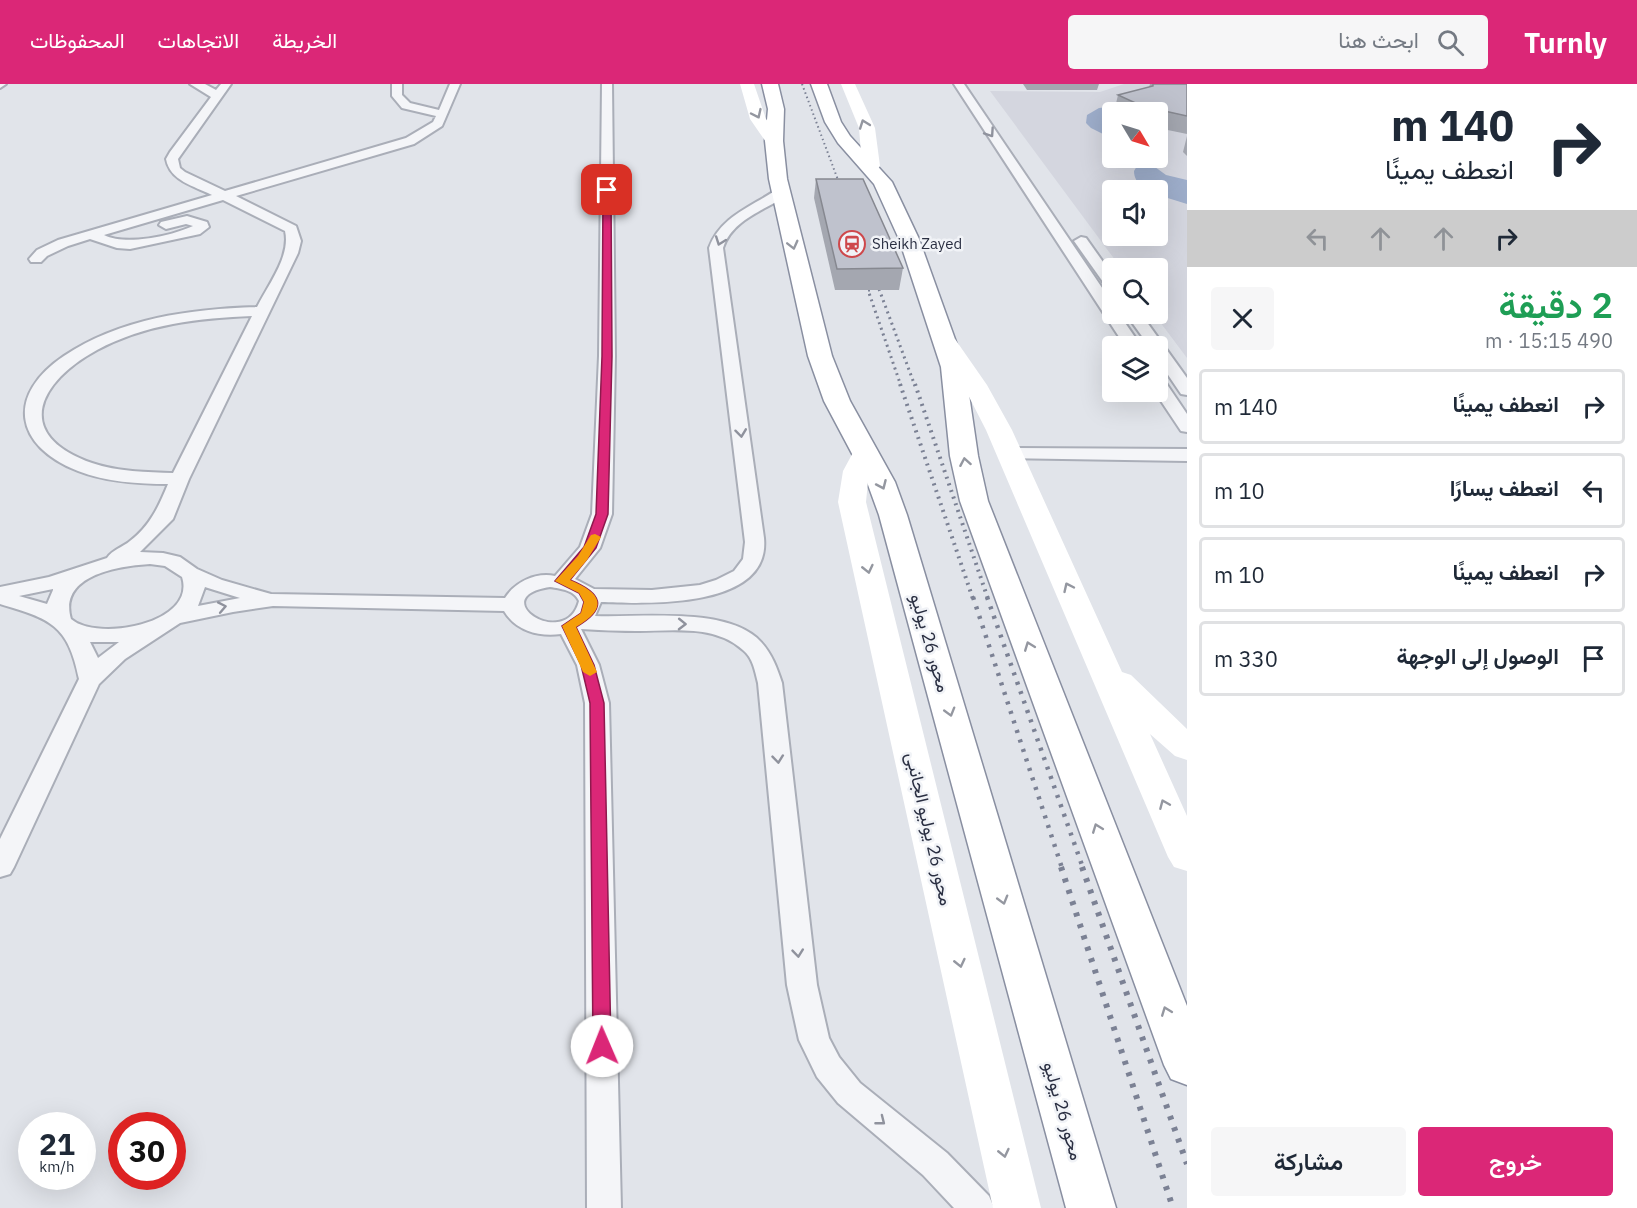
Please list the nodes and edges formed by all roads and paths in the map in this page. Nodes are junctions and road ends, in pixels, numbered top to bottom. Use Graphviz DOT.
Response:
graph roads {
  1 [pos="195,84"];
  2 [pos="397,84"];
  3 [pos="455,84"];
  4 [pos="607,84"];
  5 [pos="747,84"];
  6 [pos="770,84"];
  7 [pos="819,84"];
  8 [pos="848,84"];
  9 [pos="969,89"];
  10 [pos="222,90"];
  11 [pos="443,114"];
  12 [pos="774,141"];
  13 [pos="1014,142"];
  14 [pos="871,166"];
  15 [pos="781,193"];
  16 [pos="225,195"];
  17 [pos="1050,223"];
  18 [pos="92,235"];
  19 [pos="109,243"];
  20 [pos="36,259"];
  21 [pos="1102,271"];
  22 [pos="262,311"];
  23 [pos="1126,336"];
  24 [pos="947,345"];
  25 [pos="1168,363"];
  26 [pos="1187,390"];
  27 [pos="1168,399"];
  28 [pos="1187,427"];
  29 [pos="865,452"];
  30 [pos="1187,455"];
  31 [pos="1013,461"];
  32 [pos="1187,468"];
  33 [pos="180,479"];
  34 [pos="164,519"];
  35 [pos="111,562"];
  36 [pos="186,569"];
  37 [pos="84,573"];
  38 [pos="562,581"];
  39 [pos="0,595"];
  40 [pos="588,595"];
  41 [pos="273,600"];
  42 [pos="513,605"];
  43 [pos="166,622"];
  44 [pos="65,623"];
  45 [pos="573,624"];
  46 [pos="1103,664"];
  47 [pos="91,679"];
  48 [pos="1187,748"];
  49 [pos="1187,857"];
  50 [pos="0,867"];
  51 [pos="1187,1065"];
  52 [pos="604,1208"];
  53 [pos="977,1208"];
  54 [pos="1017,1208"];
  55 [pos="1091,1208"];
  1 -- 10 [label="street"];
  2 -- 11 [label="street"];
  3 -- 11 [label="street"];
  4 -- 38 [label="street"];
  5 -- 12 [label="main road, one-way"];
  6 -- 12 [label="highway, محور 26 يوليو"];
  7 -- 14 [label="highway"];
  14 -- 8 [label="main road, one-way"];
  9 -- 13 [label="street"];
  9 -- 17 [label="street, one-way"];
  10 -- 16 [label="street"];
  11 -- 16 [label="street"];
  12 -- 15 [label="highway, محور 26 يوليو"];
  14 -- 24 [label="highway"];
  15 -- 29 [label="highway, محور 26 يوليو, one-way"];
  15 -- 40 [label="street, one-way"];
  16 -- 18 [label="street"];
  16 -- 22 [label="street"];
  17 -- 21 [label="street"];
  17 -- 23 [label="street"];
  18 -- 19 [label="street"];
  18 -- 20 [label="street"];
  19 -- 19 [label="street"];
  22 -- 33 [label="street"];
  22 -- 33 [label="street"];
  24 -- 31 [label="main road"];
  51 -- 24 [label="highway, one-way"];
  25 -- 26 [label="street"];
  27 -- 28 [label="street"];
  29 -- 54 [label="main road, محور 26 يوليو الجانبى, one-way"];
  29 -- 55 [label="highway, محور 26 يوليو, one-way"];
  30 -- 31 [label="street"];
  31 -- 32 [label="street"];
  46 -- 31 [label="main road, one-way"];
  33 -- 34 [label="street"];
  34 -- 35 [label="street"];
  34 -- 36 [label="street"];
  35 -- 36 [label="street"];
  35 -- 37 [label="street"];
  36 -- 41 [label="street"];
  36 -- 43 [label="street"];
  37 -- 39 [label="street"];
  37 -- 44 [label="street"];
  38 -- 40 [label="street"];
  38 -- 42 [label="street"];
  39 -- 44 [label="street"];
  40 -- 45 [label="street"];
  41 -- 42 [label="street"];
  43 -- 41 [label="street, one-way"];
  42 -- 45 [label="street"];
  43 -- 44 [label="street"];
  43 -- 47 [label="street"];
  44 -- 47 [label="street"];
  45 -- 52 [label="street"];
  45 -- 53 [label="street, one-way"];
  46 -- 48 [label="main road"];
  49 -- 46 [label="main road, one-way"];
  47 -- 50 [label="street"];
}
